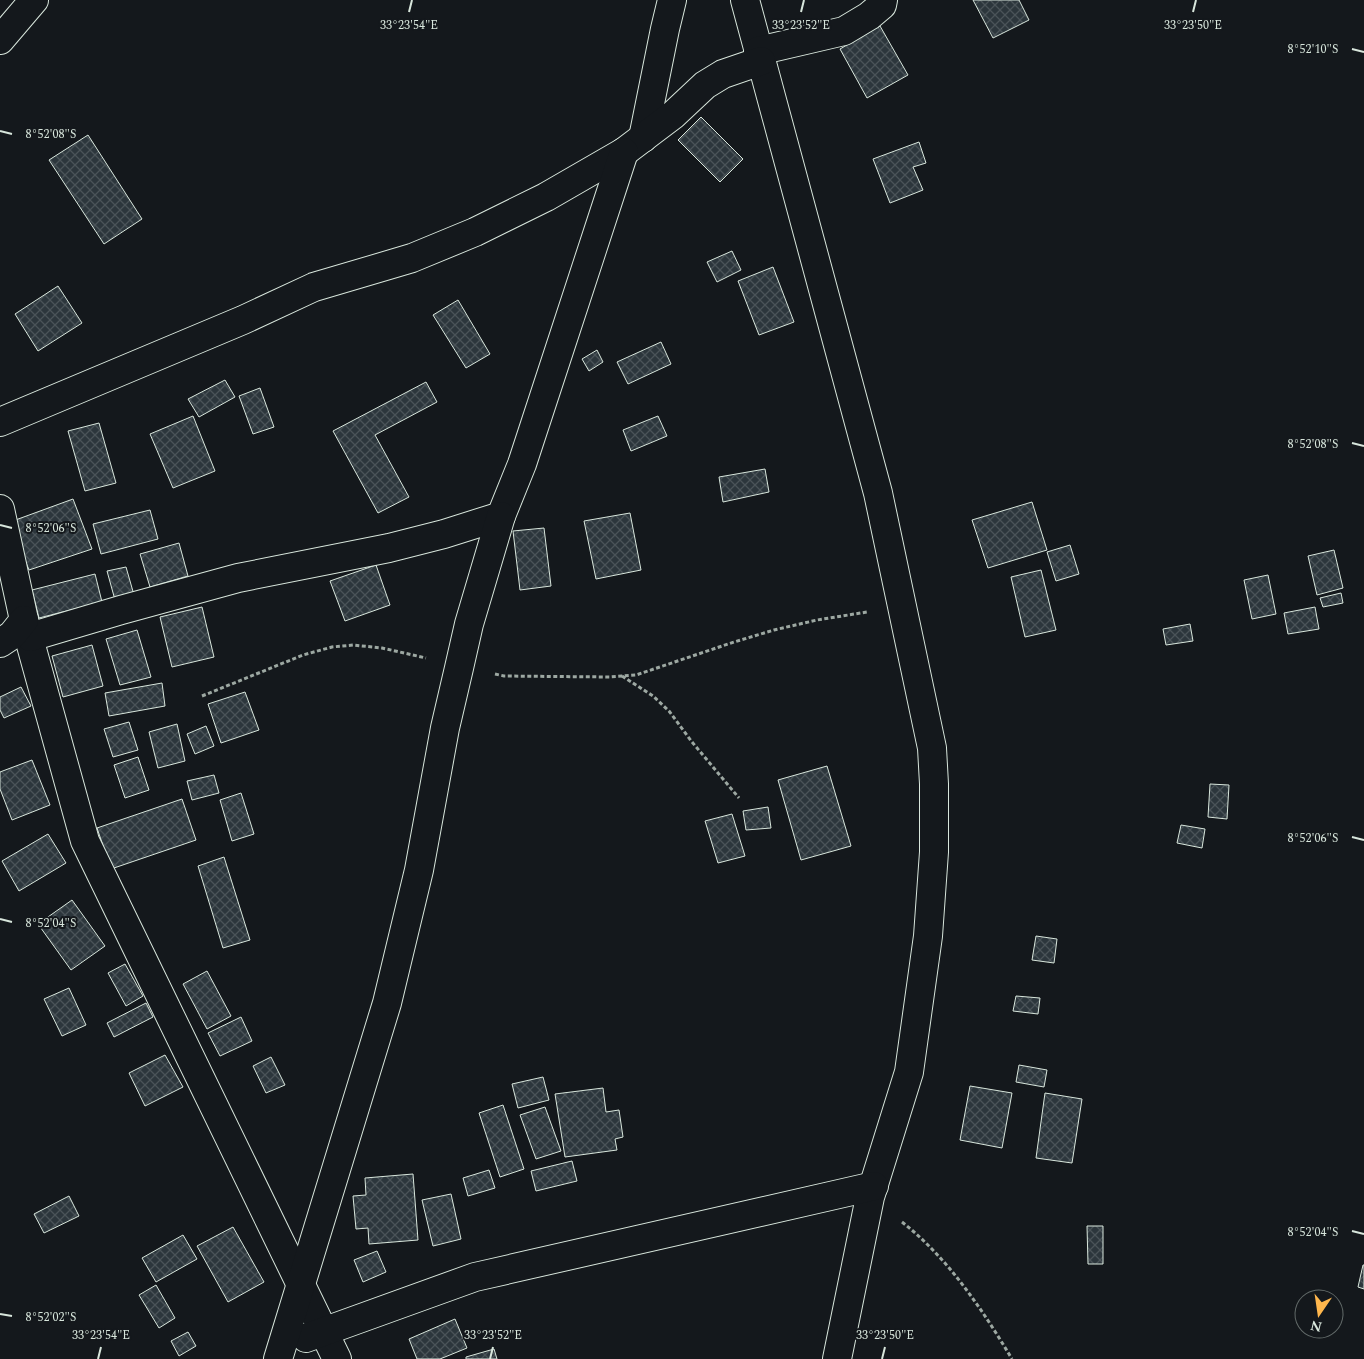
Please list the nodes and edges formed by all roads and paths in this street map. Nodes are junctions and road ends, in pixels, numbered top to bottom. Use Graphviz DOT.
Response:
graph roads {
  1 [pos="34,0"];
  2 [pos="672,0"];
  3 [pos="745,0"];
  4 [pos="883,0"];
  5 [pos="0,40"];
  6 [pos="760,56"];
  7 [pos="633,145"];
  8 [pos="0,422"];
  9 [pos="0,509"];
  10 [pos="501,516"];
  11 [pos="902,606"];
  12 [pos="27,629"];
  13 [pos="0,643"];
  14 [pos="458,668"];
  15 [pos="622,676"];
  16 [pos="202,696"];
  17 [pos="739,798"];
  18 [pos="872,1192"];
  19 [pos="301,1287"];
  20 [pos="323,1332"];
  21 [pos="280,1352"];
  22 [pos="337,1359"];
  23 [pos="837,1359"];
  24 [pos="1012,1359"];
  1 -- 5 [label="street"];
  2 -- 7 [label="street"];
  3 -- 6 [label="street"];
  4 -- 6 [label="street"];
  6 -- 7 [label="street"];
  6 -- 11 [label="street"];
  7 -- 8 [label="street"];
  7 -- 10 [label="street"];
  9 -- 12 [label="street"];
  10 -- 12 [label="street"];
  10 -- 14 [label="street"];
  11 -- 15 [label="path"];
  11 -- 18 [label="street"];
  12 -- 13 [label="street"];
  12 -- 19 [label="street"];
  14 -- 15 [label="path"];
  14 -- 16 [label="path"];
  14 -- 19 [label="street"];
  15 -- 17 [label="path"];
  18 -- 20 [label="street"];
  18 -- 23 [label="street"];
  18 -- 24 [label="path"];
  19 -- 20 [label="street"];
  19 -- 21 [label="street"];
  20 -- 21 [label="street"];
  20 -- 22 [label="street"];
}
